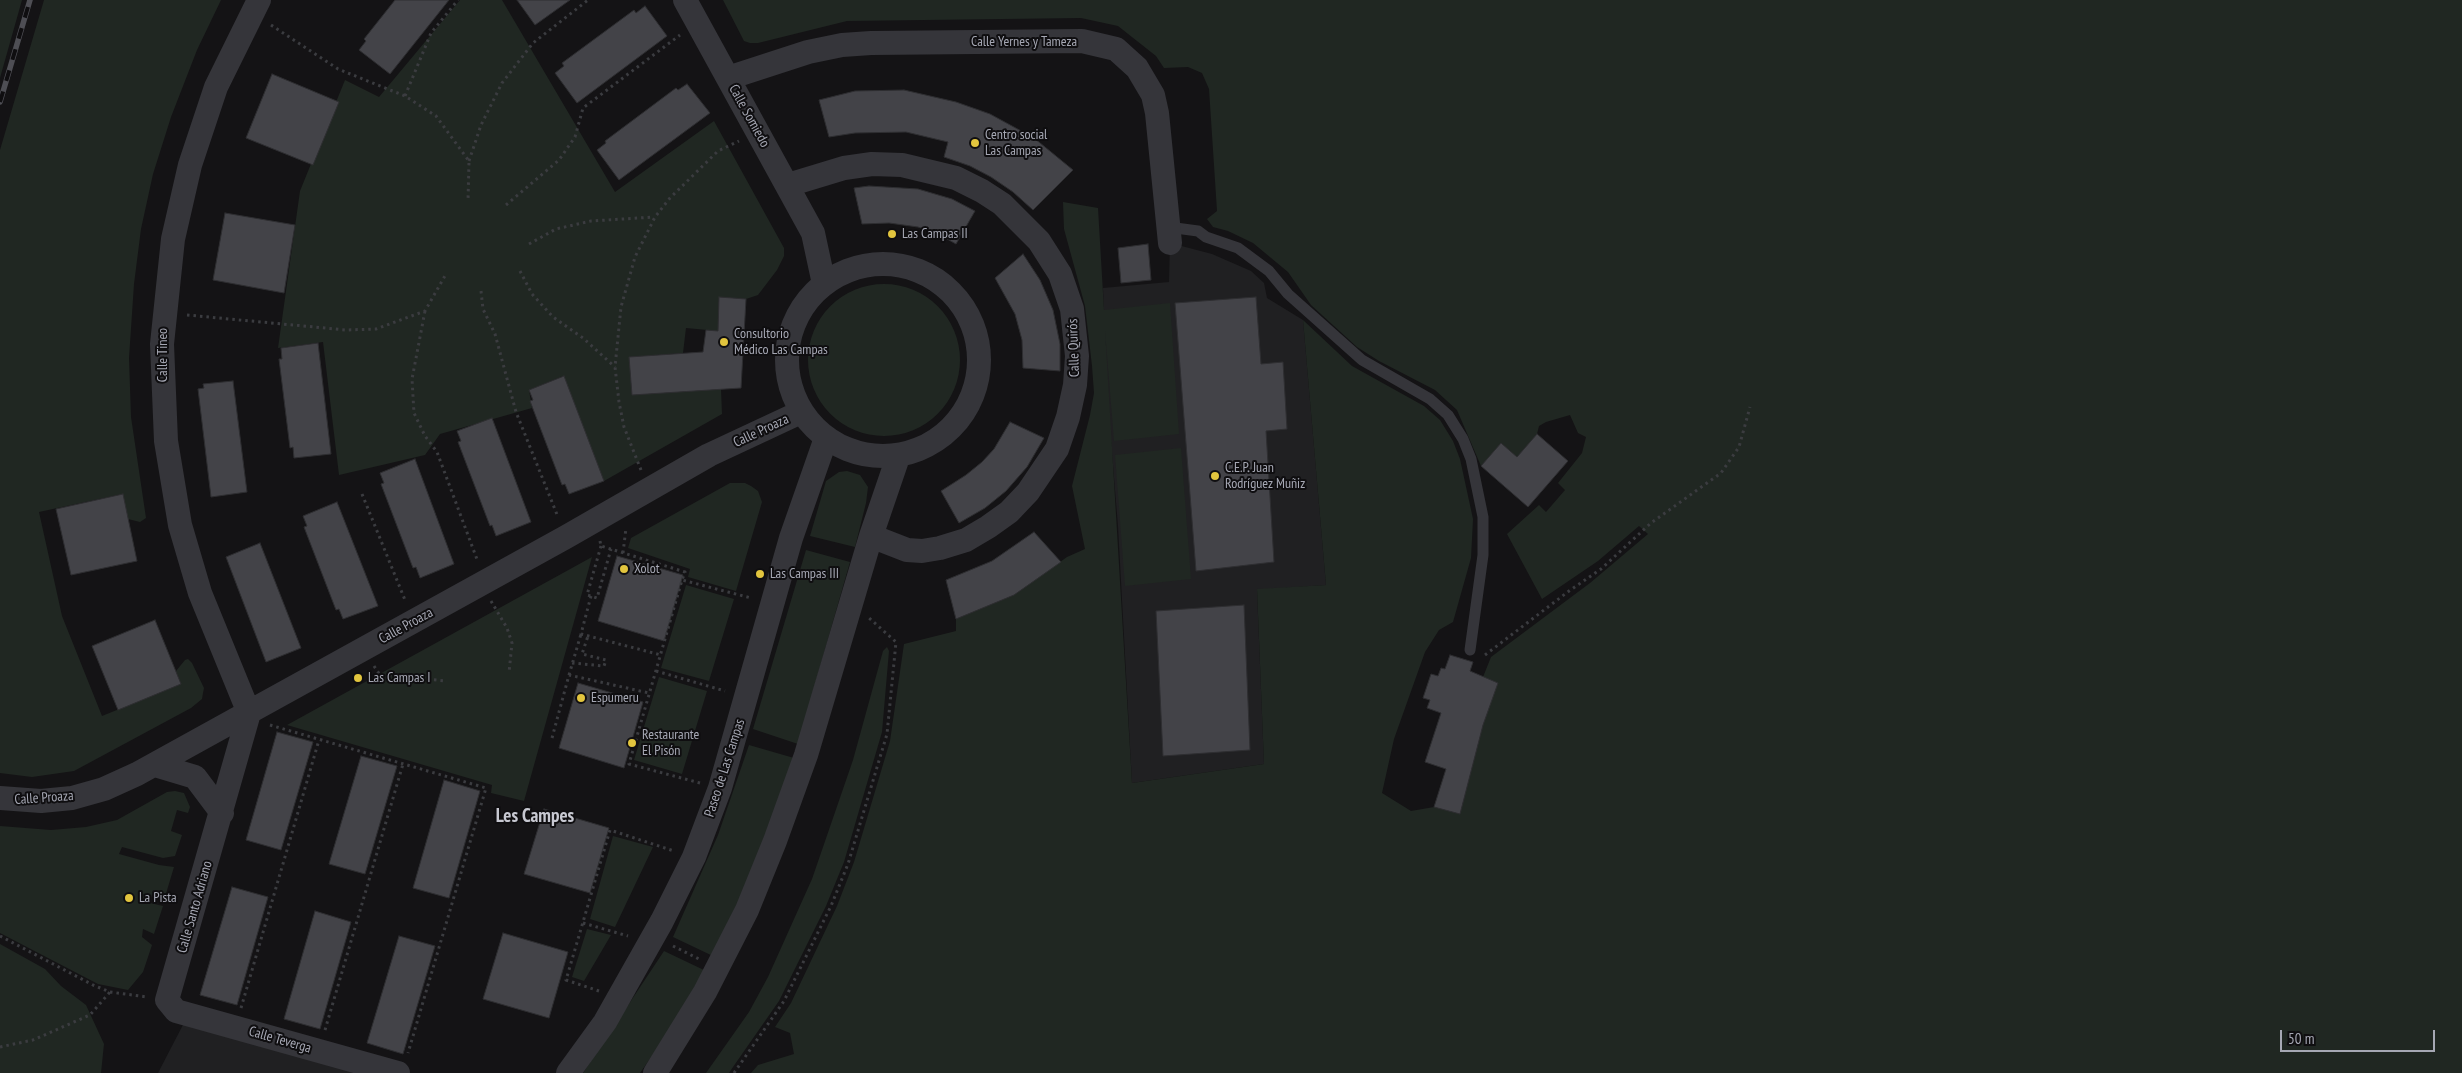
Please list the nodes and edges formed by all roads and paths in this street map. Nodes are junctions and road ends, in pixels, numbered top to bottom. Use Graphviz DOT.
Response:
graph roads {
  1 [pos="458,0"];
  2 [pos="588,0"];
  3 [pos="685,0"];
  4 [pos="255,6"];
  5 [pos="697,22"];
  6 [pos="728,78"];
  7 [pos="405,96"];
  8 [pos="757,131"];
  9 [pos="469,161"];
  10 [pos="788,185"];
  11 [pos="468,201"];
  12 [pos="506,205"];
  13 [pos="654,217"];
  14 [pos="813,233"];
  15 [pos="1169,235"];
  16 [pos="529,244"];
  17 [pos="848,270"];
  18 [pos="520,271"];
  19 [pos="446,274"];
  20 [pos="824,284"];
  21 [pos="481,291"];
  22 [pos="425,311"];
  23 [pos="164,312"];
  24 [pos="615,367"];
  25 [pos="1750,407"];
  26 [pos="801,412"];
  27 [pos="826,438"];
  28 [pos="898,457"];
  29 [pos="651,489"];
  30 [pos="362,494"];
  31 [pos="599,518"];
  32 [pos="871,536"];
  33 [pos="566,537"];
  34 [pos="601,546"];
  35 [pos="611,549"];
  36 [pos="682,580"];
  37 [pos="486,582"];
  38 [pos="591,596"];
  39 [pos="852,602"];
  40 [pos="772,604"];
  41 [pos="414,621"];
  42 [pos="581,634"];
  43 [pos="588,636"];
  44 [pos="362,650"];
  45 [pos="1470,650"];
  46 [pos="660,655"];
  47 [pos="572,663"];
  48 [pos="656,671"];
  49 [pos="509,673"];
  50 [pos="569,675"];
  51 [pos="447,681"];
  52 [pos="650,693"];
  53 [pos="747,697"];
  54 [pos="249,716"];
  55 [pos="552,738"];
  56 [pos="319,740"];
  57 [pos="403,764"];
  58 [pos="155,765"];
  59 [pos="720,788"];
  60 [pos="0,798"];
  61 [pos="222,814"];
  62 [pos="694,857"];
  63 [pos="583,923"];
  64 [pos="0,936"];
  65 [pos="652,939"];
  66 [pos="717,968"];
  67 [pos="110,992"];
  68 [pos="619,998"];
  69 [pos="167,1000"];
  70 [pos="236,1028"];
  71 [pos="0,1047"];
  72 [pos="319,1051"];
  73 [pos="389,1067"];
  74 [pos="568,1073"];
  75 [pos="655,1073"];
  76 [pos="734,1073"];
  1 -- 7 [label="path"];
  2 -- 9 [label="path"];
  3 -- 5 [label="street, Calle Somiedo"];
  4 -- 7 [label="path"];
  4 -- 23 [label="street, Calle Tineo"];
  5 -- 6 [label="street, Calle Somiedo"];
  5 -- 12 [label="path"];
  6 -- 8 [label="street, Calle Somiedo"];
  6 -- 15 [label="street, Calle Yernes y Tameza"];
  7 -- 9 [label="path"];
  8 -- 10 [label="street, Calle Somiedo"];
  8 -- 13 [label="path"];
  9 -- 11 [label="path"];
  10 -- 14 [label="street, Calle Somiedo"];
  10 -- 32 [label="street, Calle Quirós"];
  13 -- 16 [label="path"];
  13 -- 24 [label="path"];
  14 -- 17 [label="street, Calle Somiedo"];
  14 -- 20 [label="street, Calle Somiedo"];
  15 -- 45 [label="lane"];
  17 -- 20 [label="street"];
  17 -- 28 [label="street"];
  18 -- 24 [label="path"];
  19 -- 22 [label="path"];
  20 -- 26 [label="street"];
  21 -- 33 [label="path"];
  22 -- 23 [label="path"];
  22 -- 37 [label="path"];
  23 -- 54 [label="street, Calle Tineo"];
  24 -- 29 [label="path"];
  25 -- 45 [label="path"];
  26 -- 27 [label="street"];
  26 -- 29 [label="street, Calle Proaza"];
  27 -- 28 [label="street"];
  27 -- 40 [label="street, Paseo de Las Campas"];
  28 -- 32 [label="street"];
  29 -- 31 [label="street, Calle Proaza"];
  30 -- 41 [label="path"];
  31 -- 33 [label="street, Calle Proaza"];
  31 -- 34 [label="path"];
  32 -- 39 [label="street"];
  33 -- 37 [label="street, Calle Proaza"];
  34 -- 35 [label="path"];
  34 -- 38 [label="path"];
  35 -- 36 [label="path"];
  35 -- 38 [label="path"];
  36 -- 40 [label="path"];
  36 -- 46 [label="path"];
  37 -- 41 [label="street, Calle Proaza"];
  37 -- 49 [label="path"];
  38 -- 42 [label="path"];
  39 -- 66 [label="street"];
  39 -- 76 [label="path"];
  40 -- 53 [label="street, Paseo de Las Campas"];
  41 -- 44 [label="street, Calle Proaza"];
  42 -- 43 [label="path"];
  42 -- 47 [label="path"];
  43 -- 46 [label="path"];
  43 -- 47 [label="path"];
  44 -- 51 [label="path"];
  44 -- 54 [label="street, Calle Proaza"];
  46 -- 48 [label="path"];
  47 -- 50 [label="path"];
  48 -- 52 [label="path"];
  48 -- 53 [label="path"];
  50 -- 52 [label="path"];
  50 -- 55 [label="path"];
  52 -- 59 [label="path"];
  53 -- 59 [label="street, Paseo de Las Campas"];
  54 -- 56 [label="path"];
  54 -- 58 [label="street, Calle Proaza"];
  54 -- 61 [label="street, Calle Santo Adriano"];
  56 -- 57 [label="path"];
  56 -- 70 [label="path"];
  57 -- 72 [label="path"];
  57 -- 73 [label="path"];
  58 -- 60 [label="street, Calle Proaza"];
  58 -- 61 [label="street"];
  59 -- 62 [label="street, Paseo de Las Campas"];
  61 -- 69 [label="street, Calle Santo Adriano"];
  62 -- 63 [label="path"];
  62 -- 65 [label="street, Paseo de Las Campas"];
  63 -- 65 [label="path"];
  63 -- 68 [label="path"];
  64 -- 67 [label="path"];
  65 -- 66 [label="path"];
  65 -- 68 [label="street, Paseo de Las Campas"];
  66 -- 75 [label="street"];
  67 -- 69 [label="path"];
  67 -- 71 [label="path"];
  68 -- 74 [label="street, Paseo de Las Campas"];
  69 -- 70 [label="street, Calle Teverga"];
  70 -- 72 [label="street, Calle Teverga"];
  72 -- 73 [label="street, Calle Teverga"];
}
